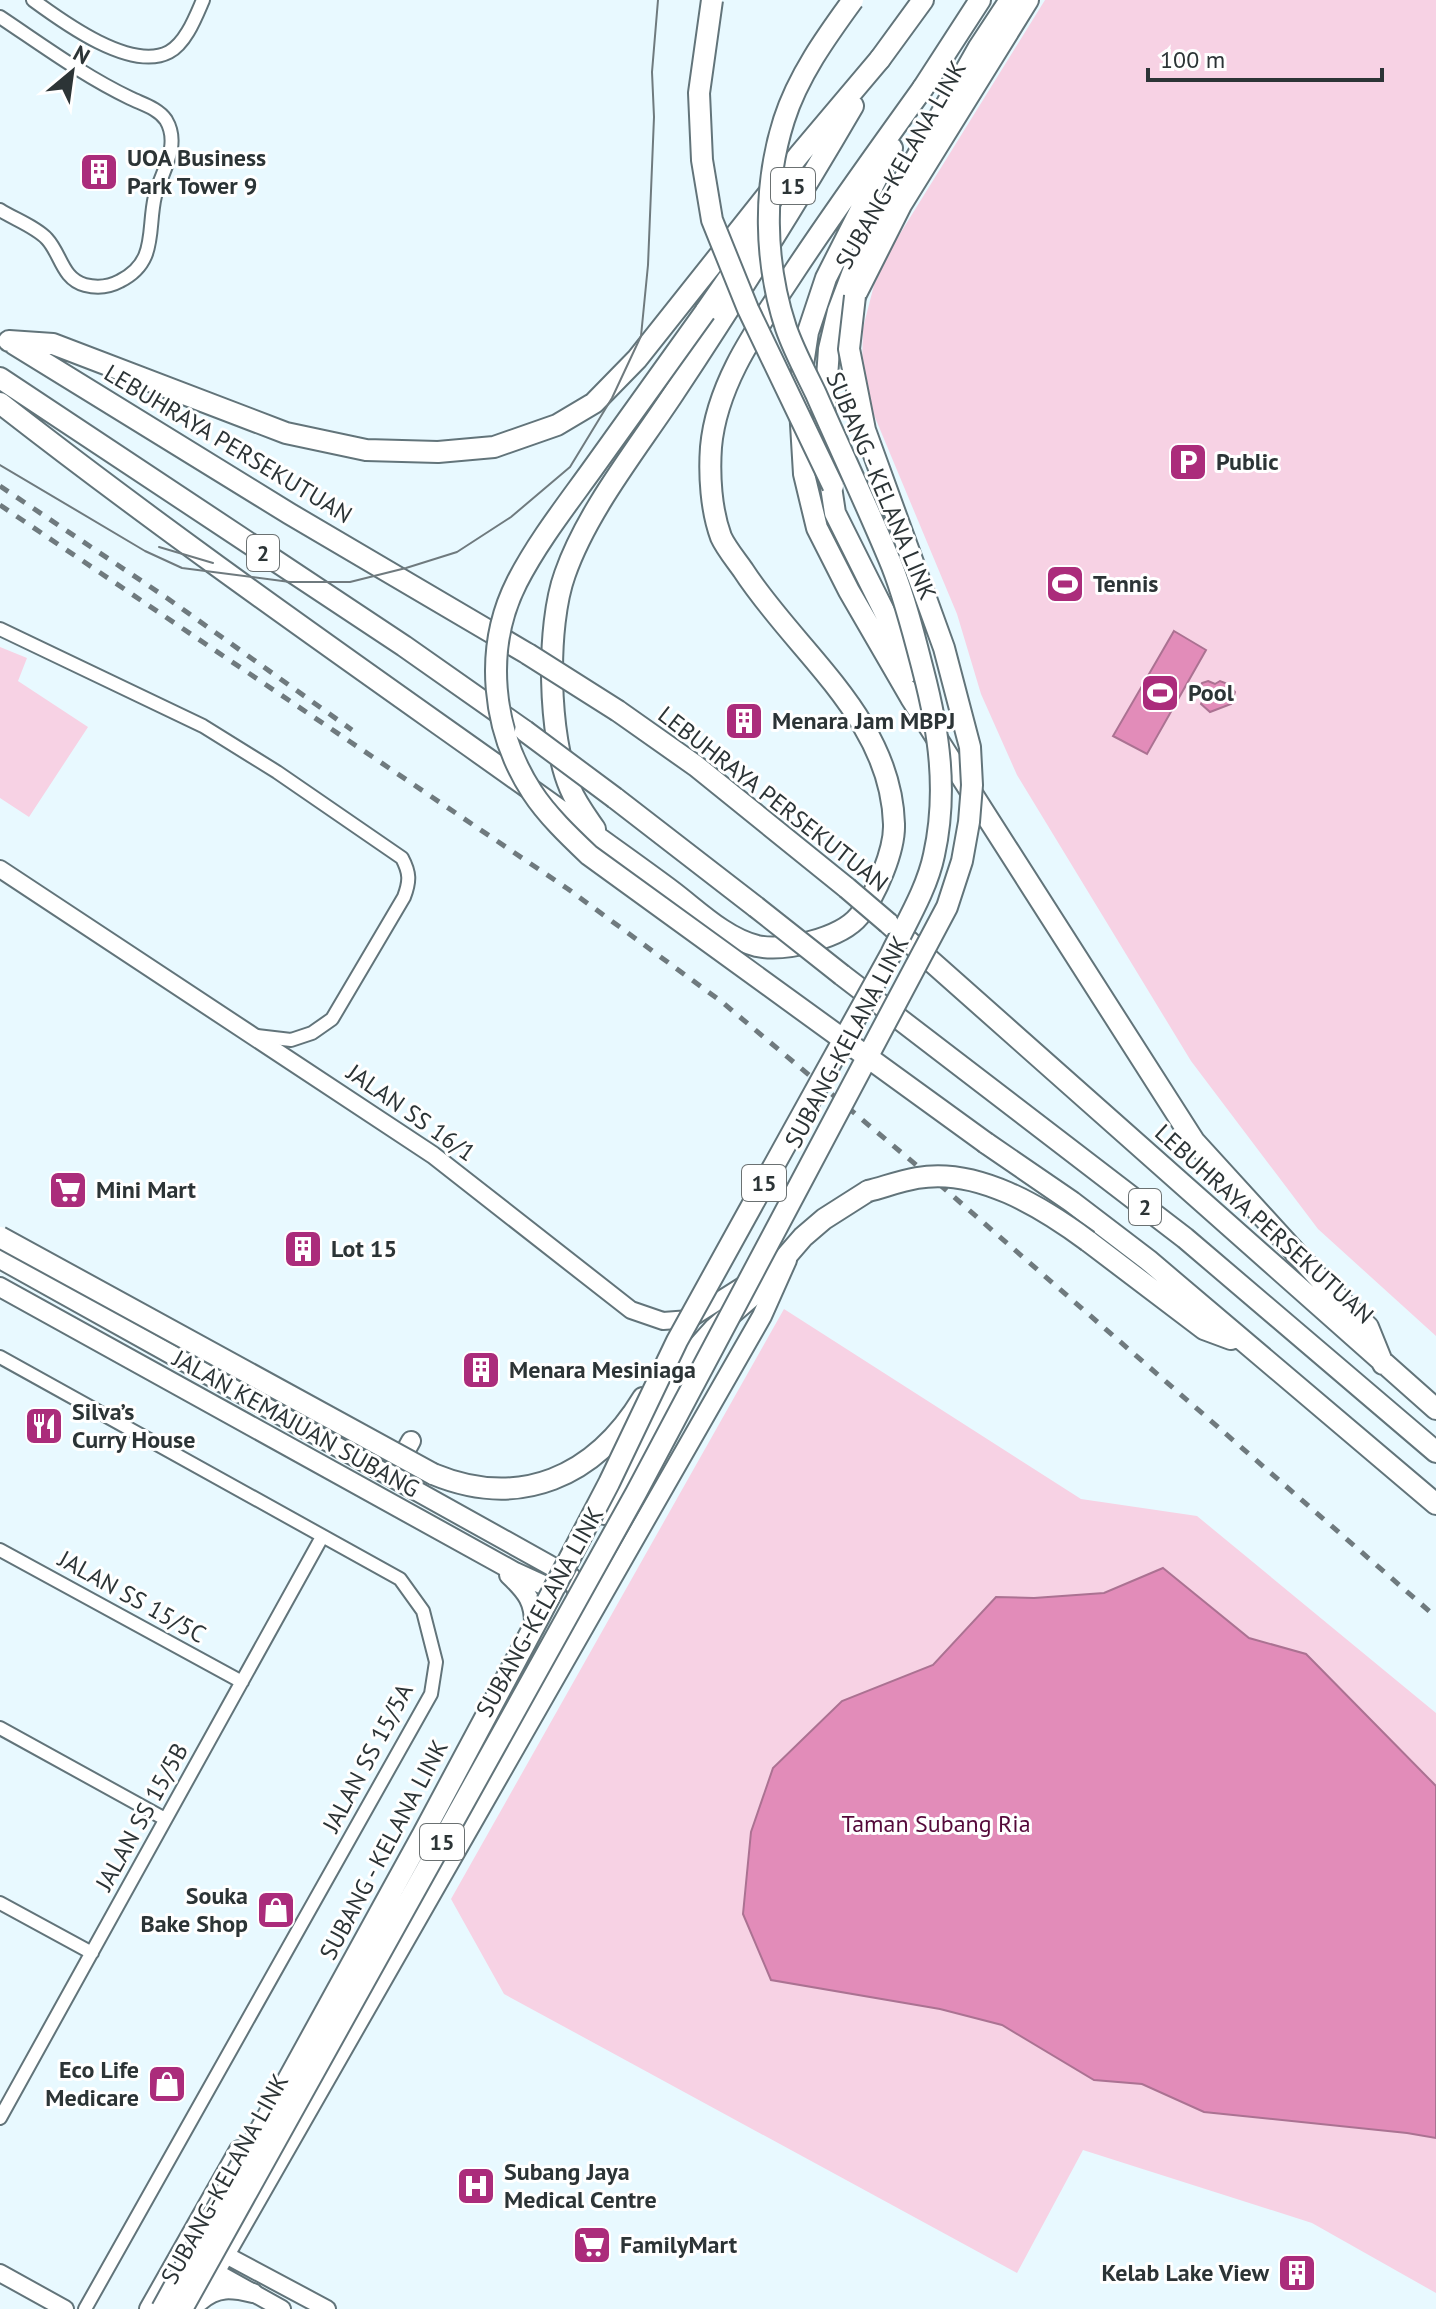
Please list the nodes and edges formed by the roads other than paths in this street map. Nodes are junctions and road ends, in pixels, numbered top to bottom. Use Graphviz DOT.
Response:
graph roads {
  1 [pos="33,0"];
  2 [pos="203,0"];
  3 [pos="712,0"];
  4 [pos="853,0"];
  5 [pos="923,0"];
  6 [pos="980,0"];
  7 [pos="1010,0"];
  8 [pos="1028,0"];
  9 [pos="0,17"];
  10 [pos="880,59"];
  11 [pos="923,88"];
  12 [pos="0,210"];
  13 [pos="4,338"];
  14 [pos="0,378"];
  15 [pos="0,403"];
  16 [pos="0,629"];
  17 [pos="913,634"];
  18 [pos="911,698"];
  19 [pos="638,866"];
  20 [pos="0,869"];
  21 [pos="255,1036"];
  22 [pos="0,1237"];
  23 [pos="792,1250"];
  24 [pos="0,1259"];
  25 [pos="0,1287"];
  26 [pos="677,1341"];
  27 [pos="1246,1345"];
  28 [pos="0,1357"];
  29 [pos="1383,1364"];
  30 [pos="1436,1409"];
  31 [pos="411,1441"];
  32 [pos="1436,1452"];
  33 [pos="391,1477"];
  34 [pos="1436,1504"];
  35 [pos="322,1537"];
  36 [pos="0,1550"];
  37 [pos="492,1560"];
  38 [pos="571,1577"];
  39 [pos="534,1639"];
  40 [pos="575,1640"];
  41 [pos="242,1682"];
  42 [pos="0,1728"];
  43 [pos="165,1819"];
  44 [pos="0,1903"];
  45 [pos="92,1953"];
  46 [pos="0,2087"];
  47 [pos="13,2094"];
  48 [pos="0,2118"];
  49 [pos="191,2241"];
  50 [pos="224,2254"];
  51 [pos="214,2271"];
  52 [pos="0,2273"];
  53 [pos="253,2293"];
  54 [pos="191,2307"];
  55 [pos="65,2309"];
  56 [pos="85,2309"];
  57 [pos="149,2309"];
  58 [pos="159,2309"];
  59 [pos="282,2309"];
  60 [pos="327,2309"];
  1 -- 2 [label="street"];
  3 -- 17 [label="main road, bridge"];
  4 -- 17 [label="main road, SUBANG - KELANA LINK / 15, bridge"];
  5 -- 10 [label="main road, 15"];
  6 -- 11 [label="main road"];
  7 -- 18 [label="main road"];
  8 -- 54 [label="main road, SUBANG-KELANA LINK / 15, bridge"];
  9 -- 12 [label="street"];
  10 -- 13 [label="main road"];
  10 -- 19 [label="main road"];
  10 -- 27 [label="main road, 15, bridge"];
  11 -- 18 [label="main road"];
  11 -- 19 [label="main road"];
  13 -- 29 [label="main road, LEBUHRAYA PERSEKUTUAN / 2, bridge"];
  14 -- 32 [label="main road, 2, bridge"];
  15 -- 19 [label="main road"];
  16 -- 21 [label="street"];
  17 -- 26 [label="main road, SUBANG - KELANA LINK / 15, bridge"];
  18 -- 29 [label="main road"];
  20 -- 21 [label="street, JALAN SS 16/1"];
  21 -- 23 [label="street, JALAN SS 16/1"];
  22 -- 26 [label="main road, bridge"];
  23 -- 27 [label="main road, bridge"];
  23 -- 38 [label="main road"];
  23 -- 40 [label="main road"];
  24 -- 33 [label="main road, JALAN KEMAJUAN SUBANG"];
  25 -- 37 [label="main road, JALAN KEMAJUAN SUBANG"];
  26 -- 58 [label="main road, SUBANG - KELANA LINK / 15, bridge"];
  27 -- 34 [label="main road"];
  28 -- 35 [label="street, JALAN SS 15/5A"];
  29 -- 30 [label="main road, LEBUHRAYA PERSEKUTUAN / 2"];
  31 -- 33 [label="main road"];
  33 -- 38 [label="main road, JALAN KEMAJUAN SUBANG"];
  35 -- 41 [label="street, JALAN SS 15/5B"];
  35 -- 56 [label="street, JALAN SS 15/5A"];
  36 -- 41 [label="street, JALAN SS 15/5C"];
  37 -- 38 [label="main road, JALAN KEMAJUAN SUBANG"];
  37 -- 39 [label="main road"];
  38 -- 39 [label="main road"];
  38 -- 40 [label="main road"];
  39 -- 49 [label="main road"];
  40 -- 50 [label="main road"];
  41 -- 43 [label="street, JALAN SS 15/5B"];
  42 -- 43 [label="street"];
  43 -- 45 [label="street, JALAN SS 15/5B"];
  44 -- 45 [label="street"];
  45 -- 47 [label="street, JALAN SS 15/5B"];
  46 -- 47 [label="street"];
  47 -- 48 [label="street, JALAN SS 15/5B"];
  49 -- 50 [label="main road"];
  49 -- 51 [label="main road"];
  49 -- 57 [label="main road"];
  49 -- 58 [label="main road"];
  50 -- 51 [label="main road"];
  50 -- 60 [label="street"];
  51 -- 53 [label="street"];
  51 -- 54 [label="main road"];
  52 -- 55 [label="street"];
  53 -- 54 [label="main road"];
  53 -- 59 [label="street"];
}
